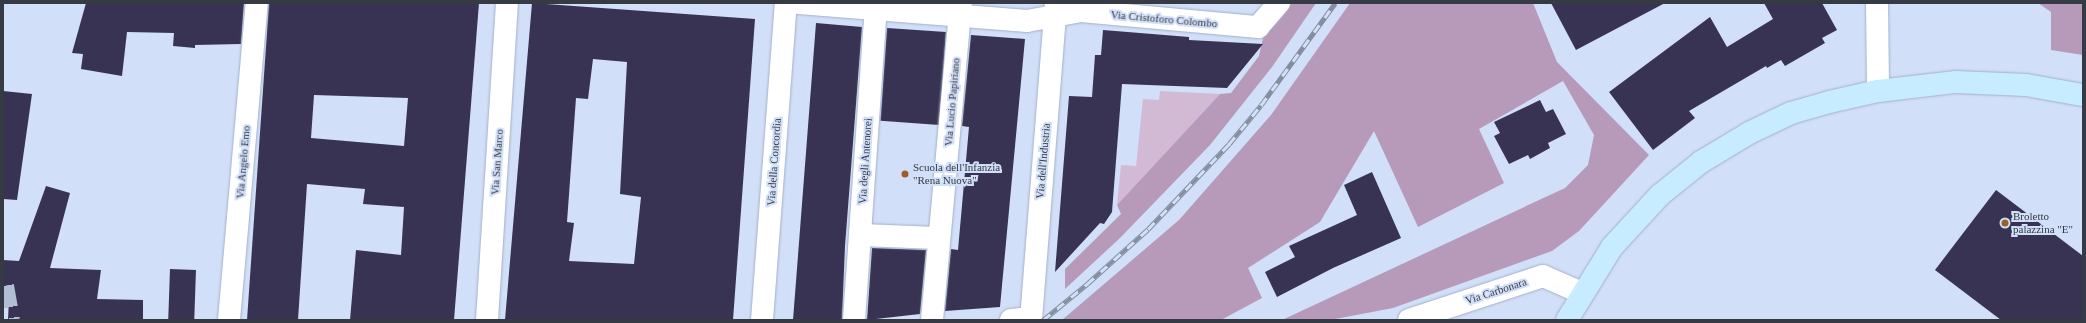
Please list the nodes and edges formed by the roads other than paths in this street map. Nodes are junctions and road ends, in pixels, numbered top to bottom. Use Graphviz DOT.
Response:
graph roads {
  1 [pos="258,3"];
  2 [pos="507,3"];
  3 [pos="786,3"];
  4 [pos="799,3"];
  5 [pos="1279,3"];
  6 [pos="1877,3"];
  7 [pos="876,6"];
  8 [pos="960,8"];
  9 [pos="1055,9"];
  10 [pos="1878,91"];
  11 [pos="2083,95"];
  12 [pos="860,235"];
  13 [pos="939,238"];
  14 [pos="1582,293"];
  15 [pos="1482,296"];
  16 [pos="1025,319"];
  17 [pos="229,320"];
  18 [pos="487,320"];
  19 [pos="762,320"];
  20 [pos="854,320"];
  21 [pos="932,320"];
  22 [pos="1409,320"];
  23 [pos="1459,320"];
  24 [pos="1567,320"];
  1 -- 17 [label="street, Via Angelo Emo"];
  2 -- 18 [label="street, Via San Marco"];
  3 -- 19 [label="street, Via della Concordia"];
  4 -- 7 [label="street, Via Cristoforo Colombo"];
  5 -- 9 [label="street, Via Cristoforo Colombo"];
  6 -- 10 [label="street"];
  7 -- 8 [label="street, Via Cristoforo Colombo"];
  7 -- 12 [label="street, Via degli Antenorei"];
  8 -- 9 [label="street, Via Cristoforo Colombo"];
  8 -- 13 [label="street, Via Lucio Papiriano"];
  9 -- 16 [label="street, Via dell'Industria"];
  10 -- 11 [label="main road"];
  10 -- 14 [label="main road"];
  12 -- 13 [label="street"];
  12 -- 20 [label="street, Via degli Antenorei"];
  13 -- 21 [label="street, Via Lucio Papiriano"];
  14 -- 15 [label="street, Via Carbonara"];
  14 -- 24 [label="main road"];
  15 -- 22 [label="street, Via Carbonara"];
  15 -- 23 [label="street"];
}
